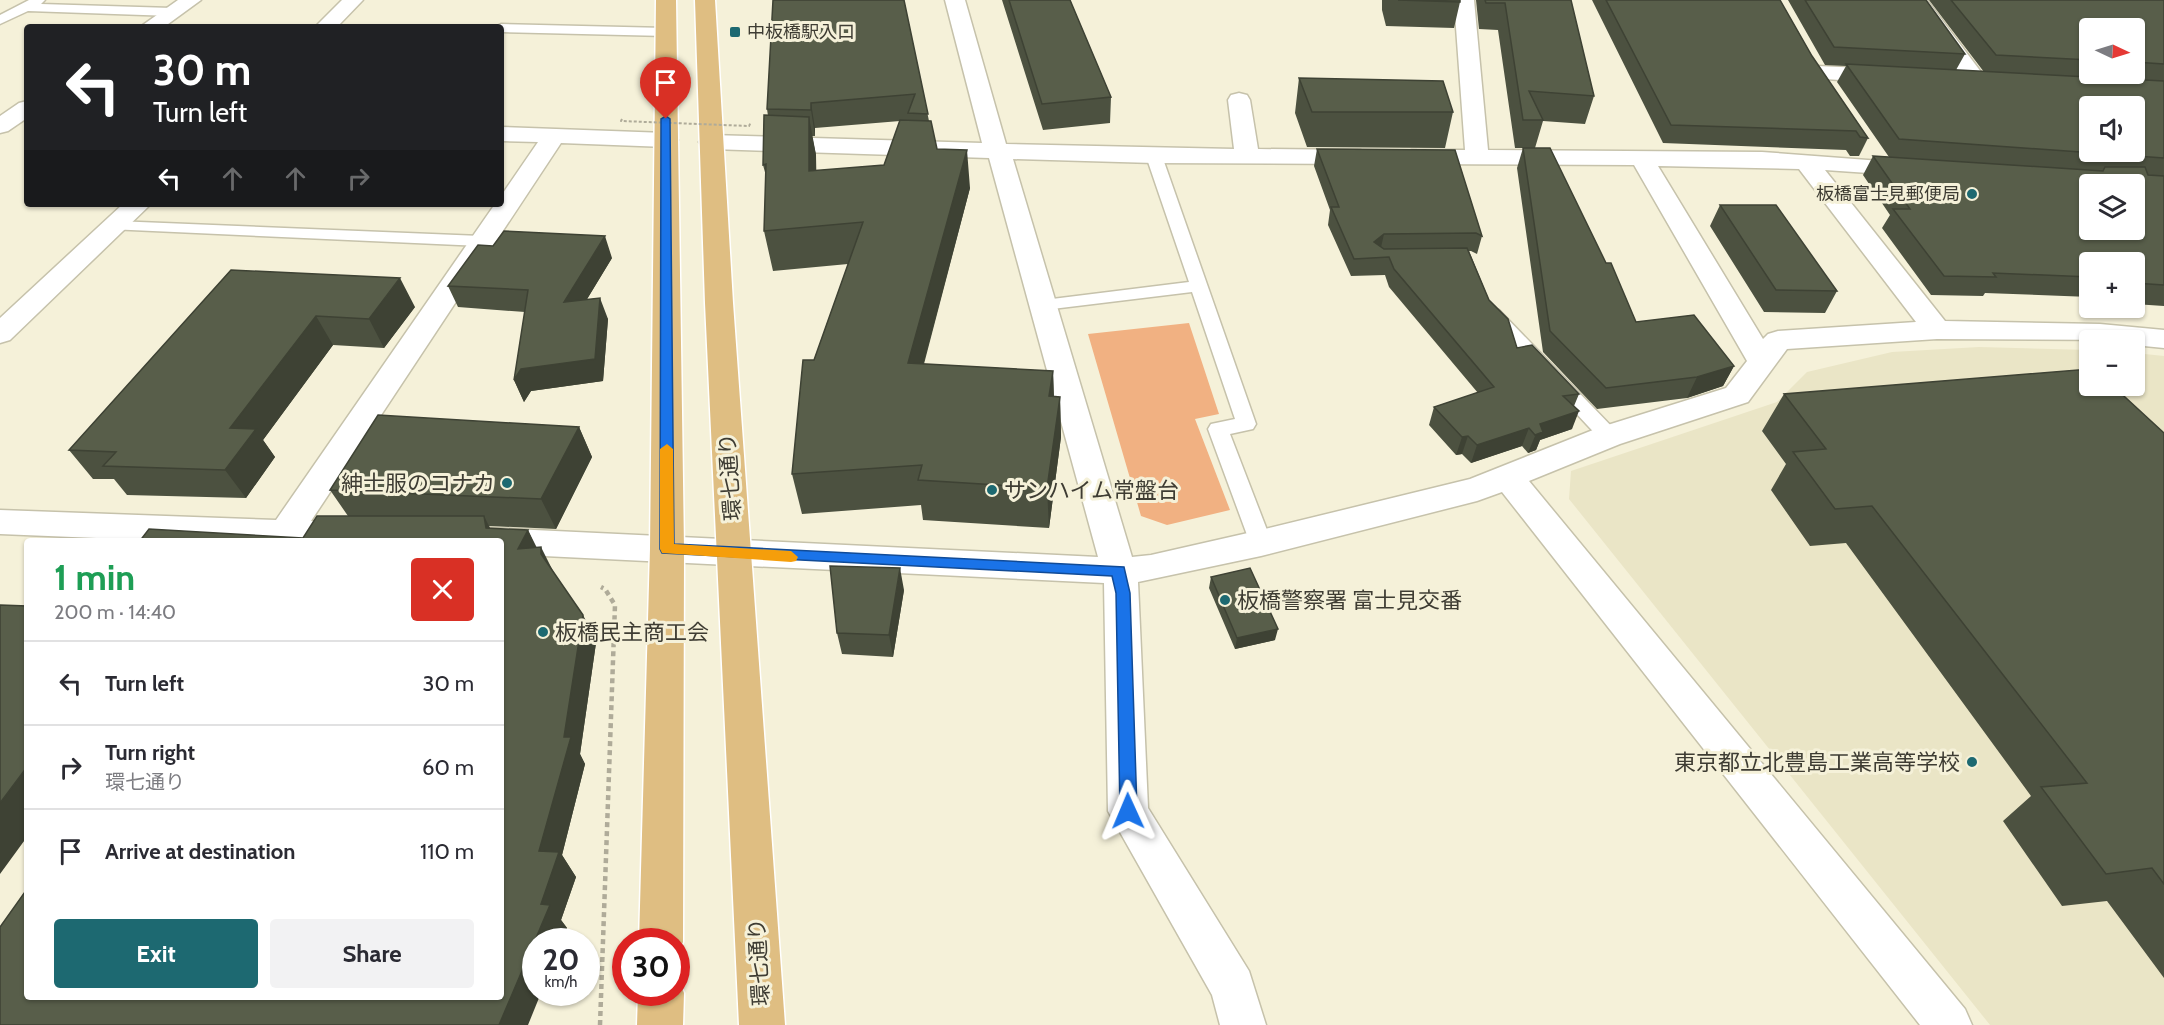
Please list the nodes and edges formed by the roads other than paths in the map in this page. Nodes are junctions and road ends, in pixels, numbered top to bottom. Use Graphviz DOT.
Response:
graph roads {
  1 [pos="39,0"];
  2 [pos="190,0"];
  3 [pos="353,0"];
  4 [pos="666,0"];
  5 [pos="705,0"];
  6 [pos="955,0"];
  7 [pos="1464,0"];
  8 [pos="1917,0"];
  9 [pos="26,7"];
  10 [pos="172,12"];
  11 [pos="0,20"];
  12 [pos="154,24"];
  13 [pos="328,24"];
  14 [pos="504,28"];
  15 [pos="666,32"];
  16 [pos="1805,52"];
  17 [pos="1817,73"];
  18 [pos="1908,77"];
  19 [pos="1954,79"];
  20 [pos="1830,91"];
  21 [pos="1239,100"];
  22 [pos="504,134"];
  23 [pos="554,136"];
  24 [pos="666,141"];
  25 [pos="711,142"];
  26 [pos="996,152"];
  27 [pos="1154,156"];
  28 [pos="1247,157"];
  29 [pos="1477,157"];
  30 [pos="1642,159"];
  31 [pos="1806,162"];
  32 [pos="1938,171"];
  33 [pos="135,207"];
  34 [pos="115,226"];
  35 [pos="481,242"];
  36 [pos="1199,286"];
  37 [pos="1488,302"];
  38 [pos="1044,305"];
  39 [pos="1937,330"];
  40 [pos="0,334"];
  41 [pos="2164,339"];
  42 [pos="1762,361"];
  43 [pos="1609,436"];
  44 [pos="1507,476"];
  45 [pos="0,522"];
  46 [pos="282,537"];
  47 [pos="381,537"];
  48 [pos="504,542"];
  49 [pos="1261,543"];
  50 [pos="667,549"];
  51 [pos="736,554"];
  52 [pos="1119,571"];
  53 [pos="661,928"];
  54 [pos="661,1006"];
  55 [pos="660,1025"];
  56 [pos="762,1025"];
  57 [pos="1243,1025"];
  58 [pos="1949,1025"];
  1 -- 9 [label="lane"];
  2 -- 10 [label="street"];
  3 -- 13 [label="street"];
  4 -- 15 [label="main road"];
  5 -- 25 [label="main road, 環七通り"];
  6 -- 26 [label="street"];
  7 -- 29 [label="street"];
  8 -- 19 [label="street"];
  9 -- 10 [label="lane"];
  9 -- 11 [label="lane"];
  10 -- 12 [label="street"];
  14 -- 15 [label="lane"];
  15 -- 24 [label="main road"];
  16 -- 17 [label="street"];
  17 -- 18 [label="street"];
  17 -- 20 [label="street"];
  21 -- 28 [label="street"];
  22 -- 23 [label="street"];
  23 -- 24 [label="street"];
  23 -- 35 [label="street"];
  24 -- 50 [label="main road"];
  25 -- 26 [label="street"];
  25 -- 51 [label="main road, 環七通り"];
  26 -- 27 [label="street"];
  26 -- 38 [label="street"];
  27 -- 28 [label="street"];
  27 -- 36 [label="lane"];
  28 -- 29 [label="street"];
  29 -- 30 [label="street"];
  30 -- 31 [label="street"];
  30 -- 42 [label="street"];
  31 -- 32 [label="street"];
  31 -- 39 [label="street"];
  33 -- 34 [label="street"];
  34 -- 35 [label="lane"];
  34 -- 40 [label="street"];
  35 -- 46 [label="street"];
  36 -- 38 [label="lane"];
  36 -- 49 [label="lane"];
  37 -- 43 [label="lane"];
  38 -- 52 [label="street"];
  39 -- 41 [label="street"];
  39 -- 42 [label="street"];
  42 -- 43 [label="street"];
  43 -- 44 [label="street"];
  44 -- 49 [label="street"];
  44 -- 58 [label="street"];
  45 -- 46 [label="street"];
  46 -- 47 [label="street"];
  48 -- 50 [label="street"];
  49 -- 52 [label="street"];
  50 -- 51 [label="street"];
  50 -- 53 [label="main road"];
  51 -- 52 [label="street"];
  51 -- 56 [label="main road, 環七通り"];
  52 -- 57 [label="street"];
  54 -- 55 [label="main road"];
}
